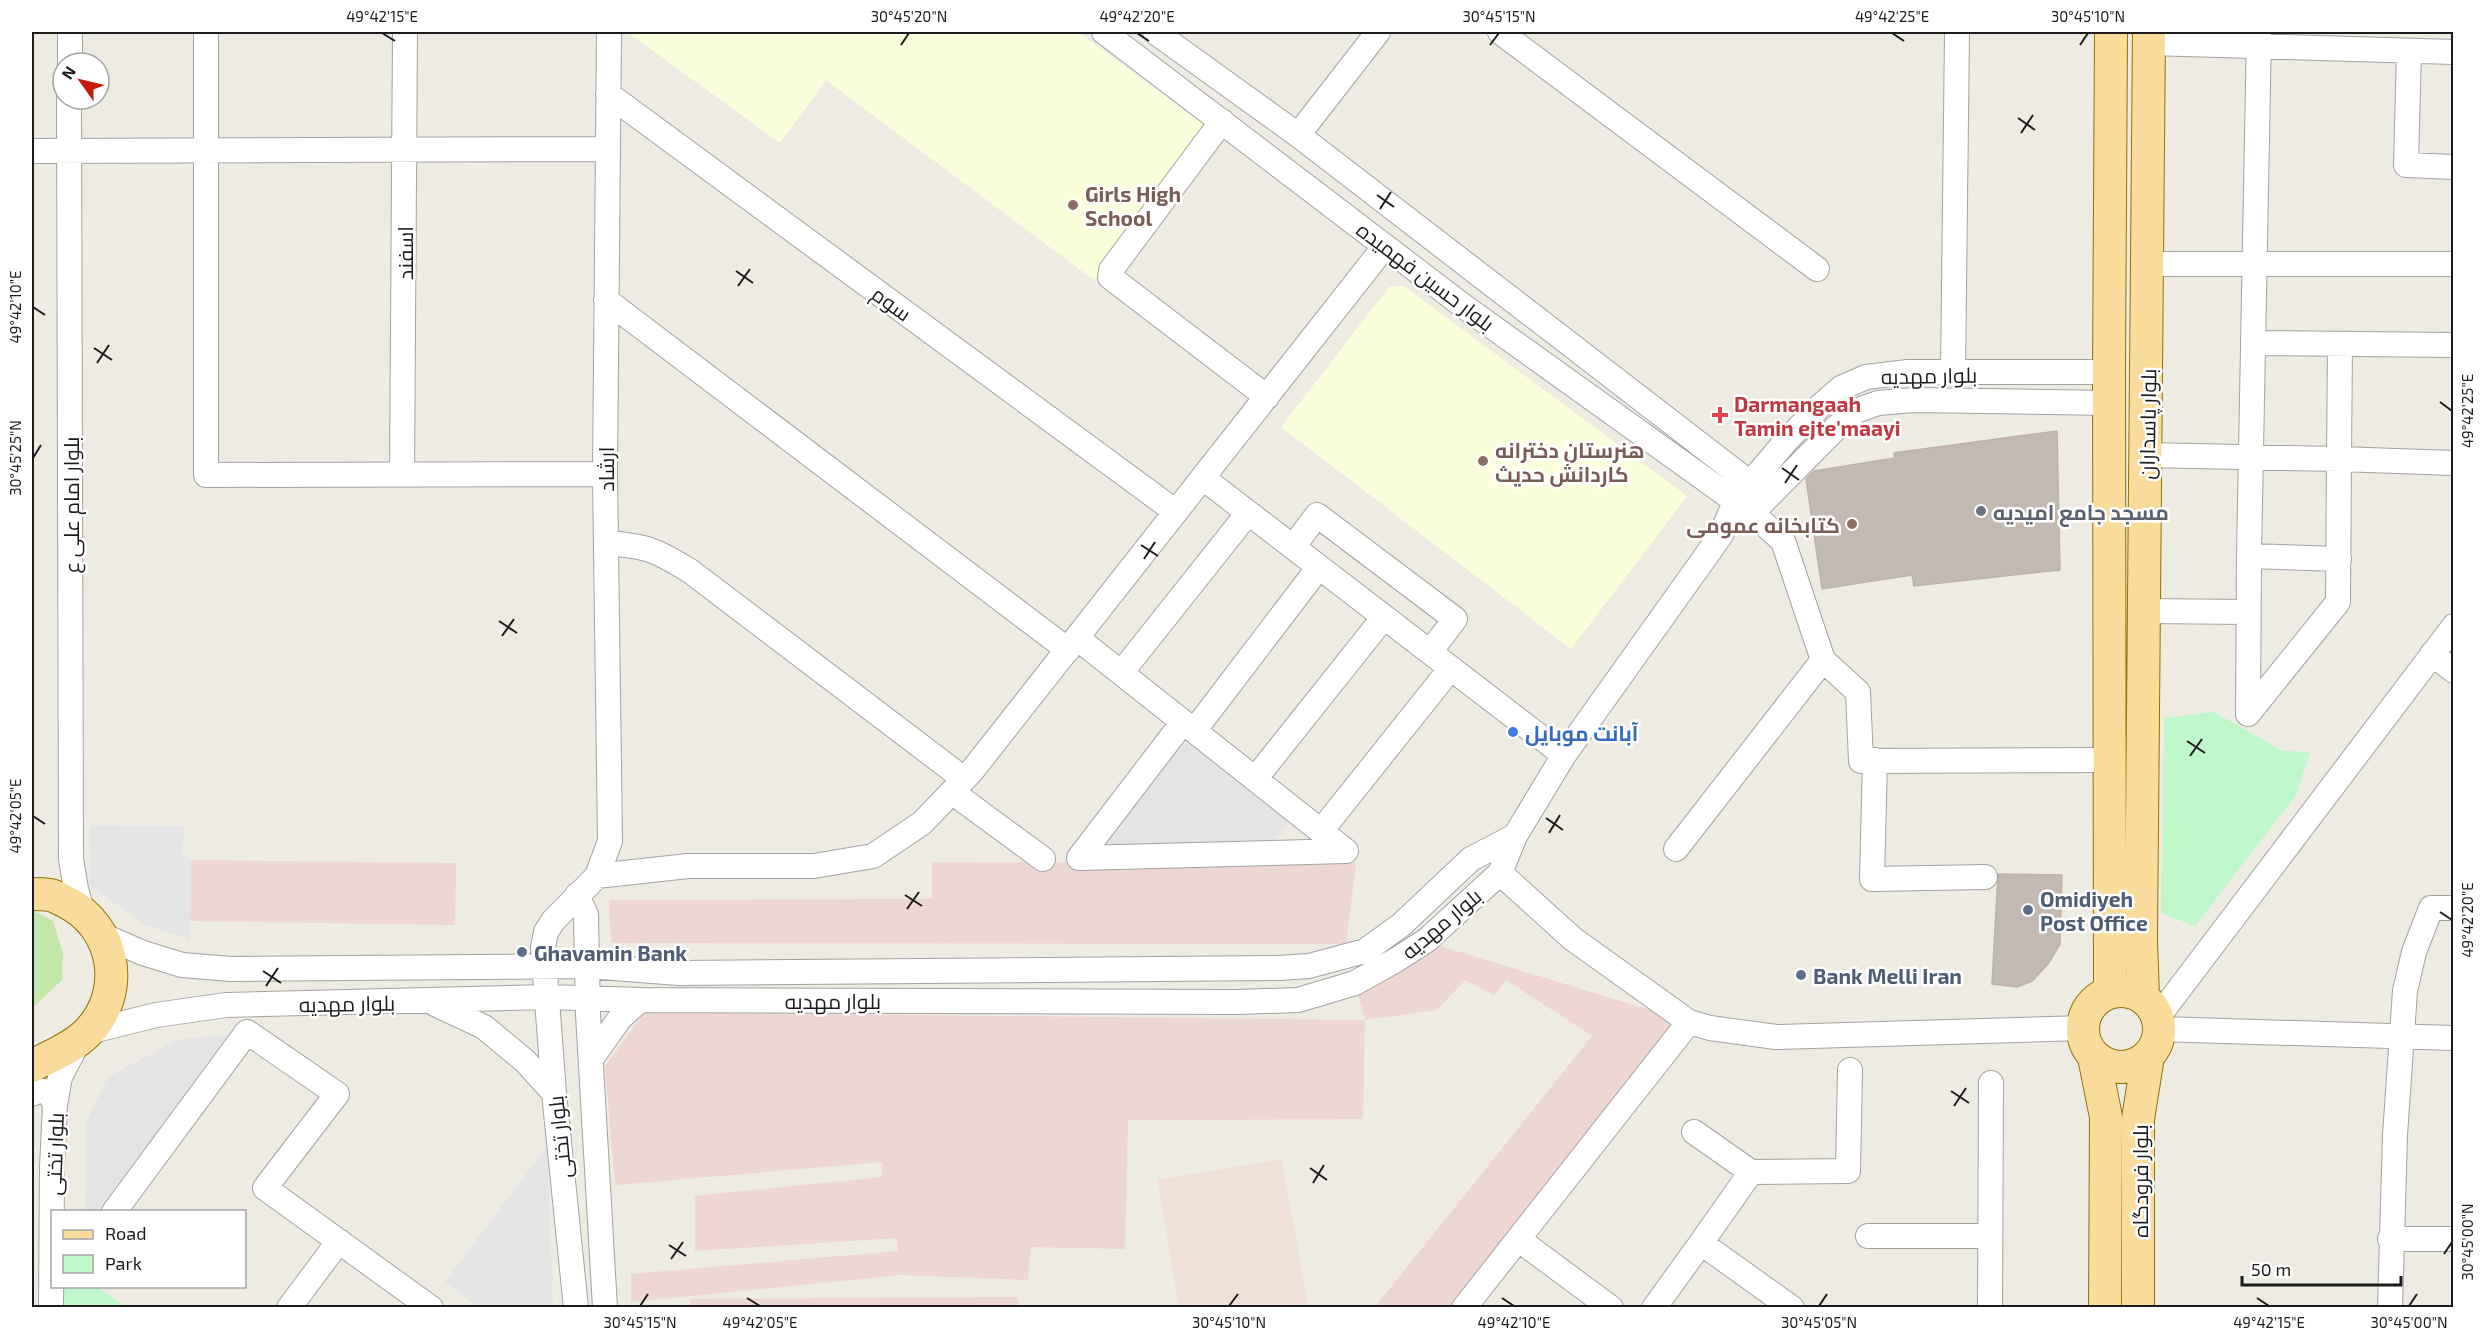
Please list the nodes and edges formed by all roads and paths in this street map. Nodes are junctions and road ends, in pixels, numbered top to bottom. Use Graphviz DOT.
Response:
graph roads {
  1 [pos="70,32"];
  2 [pos="206,32"];
  3 [pos="405,32"];
  4 [pos="609,32"];
  5 [pos="1104,32"];
  6 [pos="1155,32"];
  7 [pos="1378,32"];
  8 [pos="1500,32"];
  9 [pos="1957,32"];
  10 [pos="2111,32"];
  11 [pos="2149,37"];
  12 [pos="2259,39"];
  13 [pos="2420,44"];
  14 [pos="70,51"];
  15 [pos="2454,52"];
  16 [pos="608,94"];
  17 [pos="69,111"];
  18 [pos="1222,121"];
  19 [pos="1298,135"];
  20 [pos="608,149"];
  21 [pos="405,150"];
  22 [pos="32,151"];
  23 [pos="68,151"];
  24 [pos="206,151"];
  25 [pos="2454,167"];
  26 [pos="1386,246"];
  27 [pos="2254,262"];
  28 [pos="2148,264"];
  29 [pos="2454,264"];
  30 [pos="1817,269"];
  31 [pos="606,300"];
  32 [pos="2253,343"];
  33 [pos="2340,345"];
  34 [pos="2454,345"];
  35 [pos="2109,372"];
  36 [pos="1953,373"];
  37 [pos="1267,397"];
  38 [pos="2109,403"];
  39 [pos="2147,455"];
  40 [pos="2250,458"];
  41 [pos="2339,459"];
  42 [pos="2454,463"];
  43 [pos="604,474"];
  44 [pos="402,475"];
  45 [pos="1203,478"];
  46 [pos="1751,498"];
  47 [pos="1176,512"];
  48 [pos="1248,513"];
  49 [pos="607,543"];
  50 [pos="1293,547"];
  51 [pos="2249,556"];
  52 [pos="2338,559"];
  53 [pos="1319,567"];
  54 [pos="2145,611"];
  55 [pos="2248,612"];
  56 [pos="1384,617"];
  57 [pos="2454,626"];
  58 [pos="1072,644"];
  59 [pos="1430,652"];
  60 [pos="2432,654"];
  61 [pos="1823,660"];
  62 [pos="1450,668"];
  63 [pos="2454,670"];
  64 [pos="1121,673"];
  65 [pos="1189,727"];
  66 [pos="1564,755"];
  67 [pos="1875,760"];
  68 [pos="2110,760"];
  69 [pos="1255,779"];
  70 [pos="958,786"];
  71 [pos="1321,831"];
  72 [pos="1515,836"];
  73 [pos="1676,849"];
  74 [pos="1043,859"];
  75 [pos="1500,873"];
  76 [pos="597,876"];
  77 [pos="1985,877"];
  78 [pos="32,894"];
  79 [pos="577,894"];
  80 [pos="2454,908"];
  81 [pos="82,910"];
  82 [pos="104,936"];
  83 [pos="588,966"];
  84 [pos="546,967"];
  85 [pos="2110,992"];
  86 [pos="547,997"];
  87 [pos="588,998"];
  88 [pos="640,1000"];
  89 [pos="430,1001"];
  90 [pos="1689,1022"];
  91 [pos="2152,1025"];
  92 [pos="2083,1028"];
  93 [pos="84,1036"];
  94 [pos="2401,1036"];
  95 [pos="2454,1038"];
  96 [pos="2094,1057"];
  97 [pos="591,1059"];
  98 [pos="32,1066"];
  99 [pos="1850,1070"];
  100 [pos="1991,1083"];
  101 [pos="554,1093"];
  102 [pos="32,1094"];
  103 [pos="55,1105"];
  104 [pos="1694,1132"];
  105 [pos="1751,1172"];
  106 [pos="52,1210"];
  107 [pos="115,1210"];
  108 [pos="1868,1236"];
  109 [pos="1990,1236"];
  110 [pos="1518,1239"];
  111 [pos="2390,1239"];
  112 [pos="2454,1239"];
  113 [pos="339,1241"];
  114 [pos="1701,1243"];
  115 [pos="51,1288"];
  116 [pos="51,1308"];
  117 [pos="290,1308"];
  118 [pos="431,1308"];
  119 [pos="576,1308"];
  120 [pos="605,1308"];
  121 [pos="1464,1308"];
  122 [pos="1611,1308"];
  123 [pos="1654,1308"];
  124 [pos="1792,1308"];
  125 [pos="1990,1308"];
  126 [pos="2105,1308"];
  127 [pos="2138,1308"];
  128 [pos="2390,1308"];
  1 -- 14 [label="street"];
  2 -- 24 [label="street"];
  3 -- 21 [label="street, اسفند"];
  4 -- 16 [label="street, ارشاد"];
  5 -- 18 [label="street, بلوار حسین فهمیده"];
  6 -- 19 [label="street, بلوار حسین فهمیده"];
  7 -- 19 [label="street"];
  8 -- 30 [label="street"];
  9 -- 36 [label="street"];
  10 -- 35 [label="main road, بلوار پاسداران"];
  11 -- 12 [label="street"];
  11 -- 28 [label="main road, بلوار پاسداران"];
  12 -- 13 [label="street"];
  12 -- 27 [label="street"];
  13 -- 15 [label="street"];
  13 -- 25 [label="street"];
  16 -- 20 [label="street, ارشاد"];
  16 -- 47 [label="street, سوم"];
  17 -- 23 [label="street, بلوار امام علی ع"];
  18 -- 26 [label="street, بلوار حسین فهمیده"];
  18 -- 37 [label="street"];
  19 -- 46 [label="street, بلوار حسین فهمیده"];
  20 -- 21 [label="street"];
  20 -- 31 [label="street, ارشاد"];
  21 -- 24 [label="street"];
  21 -- 44 [label="street, اسفند"];
  22 -- 23 [label="street"];
  23 -- 24 [label="street"];
  23 -- 81 [label="street, بلوار امام علی ع"];
  24 -- 44 [label="street"];
  26 -- 37 [label="street"];
  26 -- 46 [label="street, بلوار حسین فهمیده"];
  27 -- 28 [label="street"];
  27 -- 29 [label="street"];
  27 -- 32 [label="street"];
  28 -- 39 [label="main road, بلوار پاسداران"];
  31 -- 43 [label="street, ارشاد"];
  31 -- 58 [label="street"];
  32 -- 33 [label="street"];
  32 -- 40 [label="street"];
  33 -- 34 [label="street"];
  33 -- 41 [label="street"];
  35 -- 36 [label="street, بلوار مهدیه"];
  35 -- 38 [label="main road, بلوار پاسداران"];
  36 -- 46 [label="street, بلوار مهدیه"];
  37 -- 45 [label="street"];
  38 -- 46 [label="street, بلوار مهدیه"];
  38 -- 68 [label="main road, بلوار پاسداران"];
  39 -- 40 [label="street"];
  39 -- 54 [label="main road, بلوار پاسداران"];
  40 -- 41 [label="street"];
  40 -- 51 [label="street"];
  41 -- 42 [label="street"];
  41 -- 52 [label="street"];
  43 -- 44 [label="street"];
  43 -- 49 [label="street, ارشاد"];
  45 -- 47 [label="street"];
  45 -- 48 [label="street"];
  46 -- 61 [label="street"];
  46 -- 66 [label="street, بلوار مهدیه"];
  47 -- 58 [label="street"];
  48 -- 50 [label="street"];
  48 -- 64 [label="street"];
  49 -- 70 [label="street"];
  49 -- 76 [label="street, ارشاد"];
  50 -- 53 [label="street"];
  50 -- 59 [label="street"];
  51 -- 52 [label="street"];
  51 -- 55 [label="street"];
  52 -- 55 [label="street"];
  53 -- 56 [label="street"];
  53 -- 65 [label="street"];
  54 -- 55 [label="street"];
  54 -- 91 [label="main road, بلوار پاسداران"];
  56 -- 59 [label="street"];
  56 -- 69 [label="street"];
  57 -- 60 [label="street"];
  58 -- 64 [label="street"];
  58 -- 70 [label="street"];
  59 -- 62 [label="street"];
  60 -- 63 [label="street"];
  60 -- 91 [label="street"];
  61 -- 67 [label="street"];
  61 -- 73 [label="street"];
  62 -- 66 [label="street"];
  62 -- 71 [label="street"];
  64 -- 65 [label="street"];
  65 -- 69 [label="street"];
  65 -- 71 [label="street"];
  66 -- 72 [label="street, بلوار مهدیه"];
  67 -- 68 [label="street"];
  67 -- 77 [label="street"];
  68 -- 85 [label="main road, بلوار پاسداران"];
  69 -- 71 [label="street"];
  70 -- 74 [label="street"];
  70 -- 76 [label="street"];
  72 -- 75 [label="street, بلوار مهدیه"];
  72 -- 83 [label="street, بلوار مهدیه"];
  75 -- 88 [label="street, بلوار مهدیه"];
  75 -- 90 [label="street"];
  76 -- 79 [label="street, ارشاد"];
  78 -- 81 [label="main road"];
  79 -- 83 [label="street"];
  79 -- 84 [label="street, ارشاد"];
  80 -- 94 [label="street"];
  81 -- 82 [label="main road"];
  82 -- 84 [label="street, بلوار مهدیه"];
  82 -- 93 [label="main road"];
  83 -- 84 [label="street, بلوار مهدیه"];
  83 -- 87 [label="street, بلوار تختی"];
  84 -- 86 [label="street, بلوار تختی"];
  85 -- 91 [label="main road"];
  85 -- 92 [label="main road"];
  86 -- 87 [label="street, بلوار مهدیه"];
  86 -- 89 [label="street, بلوار مهدیه"];
  86 -- 101 [label="street, بلوار تختی"];
  87 -- 88 [label="street, بلوار مهدیه"];
  87 -- 97 [label="street, بلوار تختی"];
  88 -- 97 [label="street"];
  89 -- 93 [label="street, بلوار مهدیه"];
  89 -- 101 [label="street"];
  90 -- 92 [label="street"];
  90 -- 110 [label="street"];
  91 -- 94 [label="street"];
  91 -- 96 [label="main road"];
  91 -- 127 [label="main road, بلوار فرودگاه"];
  92 -- 96 [label="main road"];
  93 -- 98 [label="main road"];
  93 -- 103 [label="street, بلوار تختی"];
  94 -- 95 [label="street"];
  94 -- 111 [label="street"];
  96 -- 126 [label="main road, بلوار فرودگاه"];
  97 -- 120 [label="street, بلوار تختی"];
  99 -- 105 [label="street"];
  100 -- 109 [label="street"];
  101 -- 119 [label="street, بلوار تختی"];
  102 -- 103 [label="street"];
  103 -- 106 [label="street, بلوار تختی"];
  104 -- 105 [label="street"];
  105 -- 114 [label="street"];
  107 -- 113 [label="street"];
  108 -- 109 [label="street"];
  109 -- 125 [label="street"];
  110 -- 121 [label="street"];
  110 -- 122 [label="street"];
  111 -- 112 [label="street"];
  111 -- 128 [label="street"];
  113 -- 117 [label="street"];
  113 -- 118 [label="street"];
  114 -- 123 [label="street"];
  114 -- 124 [label="street"];
  115 -- 116 [label="street, بلوار تختی"];
}
